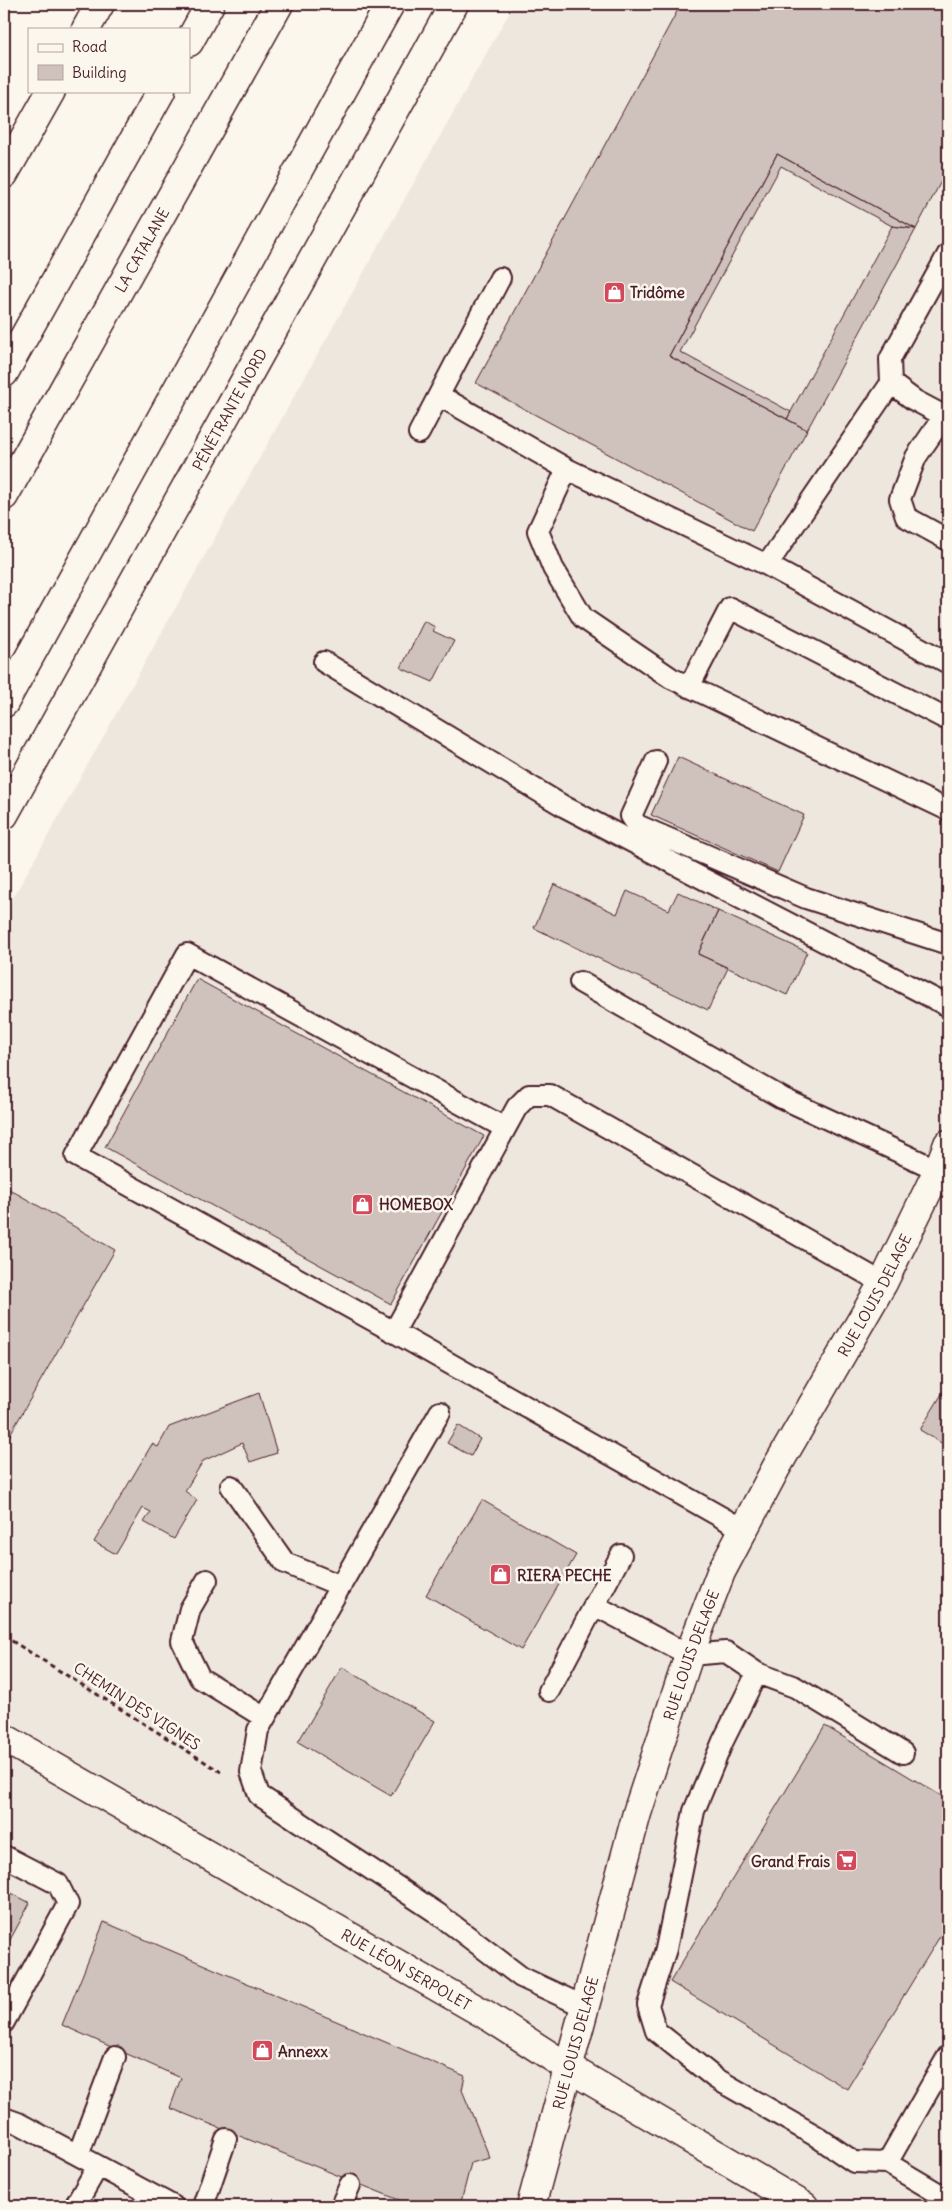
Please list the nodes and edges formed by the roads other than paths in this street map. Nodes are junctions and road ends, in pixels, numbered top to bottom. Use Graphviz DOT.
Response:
graph roads {
  1 [pos="100,4"];
  2 [pos="210,4"];
  3 [pos="279,4"];
  4 [pos="390,4"];
  5 [pos="454,4"];
  6 [pos="87,28"];
  7 [pos="190,40"];
  8 [pos="49,92"];
  9 [pos="160,92"];
  10 [pos="4,174"];
  11 [pos="948,254"];
  12 [pos="500,278"];
  13 [pos="4,373"];
  14 [pos="891,382"];
  15 [pos="440,396"];
  16 [pos="946,417"];
  17 [pos="419,433"];
  18 [pos="566,468"];
  19 [pos="4,496"];
  20 [pos="948,540"];
  21 [pos="767,565"];
  22 [pos="324,662"];
  23 [pos="948,663"];
  24 [pos="689,686"];
  25 [pos="4,703"];
  26 [pos="948,720"];
  27 [pos="656,761"];
  28 [pos="948,810"];
  29 [pos="4,814"];
  30 [pos="948,944"];
  31 [pos="580,982"];
  32 [pos="948,1006"];
  33 [pos="505,1128"];
  34 [pos="948,1144"];
  35 [pos="938,1170"];
  36 [pos="882,1283"];
  37 [pos="394,1332"];
  38 [pos="440,1412"];
  39 [pos="231,1486"];
  40 [pos="744,1530"];
  41 [pos="621,1555"];
  42 [pos="207,1580"];
  43 [pos="341,1586"];
  44 [pos="594,1605"];
  45 [pos="689,1655"];
  46 [pos="757,1673"];
  47 [pos="549,1691"];
  48 [pos="265,1718"];
  49 [pos="4,1738"];
  50 [pos="903,1753"];
  51 [pos="4,1856"];
  52 [pos="585,2007"];
  53 [pos="4,2022"];
  54 [pos="948,2056"];
  55 [pos="115,2057"];
  56 [pos="569,2068"];
  57 [pos="4,2118"];
  58 [pos="226,2139"];
  59 [pos="78,2155"];
  60 [pos="888,2164"];
  61 [pos="98,2166"];
  62 [pos="350,2185"];
  63 [pos="948,2199"];
  64 [pos="75,2206"];
  65 [pos="173,2206"];
  66 [pos="203,2206"];
  67 [pos="341,2206"];
  68 [pos="531,2206"];
  69 [pos="804,2206"];
  1 -- 6 [label="main road"];
  2 -- 7 [label="main road"];
  3 -- 19 [label="main road, LA CATALANE"];
  4 -- 25 [label="main road"];
  5 -- 29 [label="main road, PÉNÉTRANTE NORD"];
  8 -- 10 [label="main road"];
  9 -- 13 [label="main road"];
  11 -- 14 [label="lane"];
  12 -- 15 [label="lane"];
  14 -- 16 [label="lane"];
  14 -- 21 [label="lane"];
  15 -- 17 [label="lane"];
  15 -- 18 [label="lane"];
  16 -- 20 [label="lane"];
  18 -- 21 [label="lane"];
  18 -- 24 [label="lane"];
  21 -- 23 [label="lane"];
  22 -- 32 [label="lane"];
  24 -- 26 [label="lane"];
  24 -- 28 [label="lane"];
  27 -- 30 [label="lane"];
  31 -- 35 [label="lane"];
  33 -- 36 [label="lane"];
  33 -- 37 [label="lane"];
  33 -- 37 [label="lane"];
  34 -- 35 [label="main road, RUE LOUIS DELAGE"];
  35 -- 36 [label="main road, RUE LOUIS DELAGE"];
  36 -- 40 [label="main road, RUE LOUIS DELAGE"];
  37 -- 40 [label="lane"];
  38 -- 43 [label="lane"];
  39 -- 43 [label="lane"];
  40 -- 45 [label="main road, RUE LOUIS DELAGE"];
  41 -- 44 [label="lane"];
  42 -- 48 [label="lane"];
  43 -- 48 [label="lane"];
  44 -- 45 [label="lane"];
  44 -- 47 [label="lane"];
  45 -- 46 [label="lane"];
  45 -- 52 [label="main road, RUE LOUIS DELAGE"];
  46 -- 50 [label="lane"];
  46 -- 60 [label="lane"];
  48 -- 52 [label="lane"];
  49 -- 56 [label="main road, RUE LÉON SERPOLET"];
  51 -- 53 [label="lane"];
  52 -- 56 [label="main road, RUE LOUIS DELAGE"];
  54 -- 60 [label="lane"];
  55 -- 59 [label="lane"];
  56 -- 68 [label="main road, RUE LOUIS DELAGE"];
  56 -- 69 [label="main road, RUE LÉON SERPOLET"];
  57 -- 59 [label="lane"];
  58 -- 66 [label="lane"];
  59 -- 61 [label="lane"];
  60 -- 63 [label="lane"];
  61 -- 64 [label="lane"];
  61 -- 65 [label="lane"];
  62 -- 67 [label="lane"];
}
